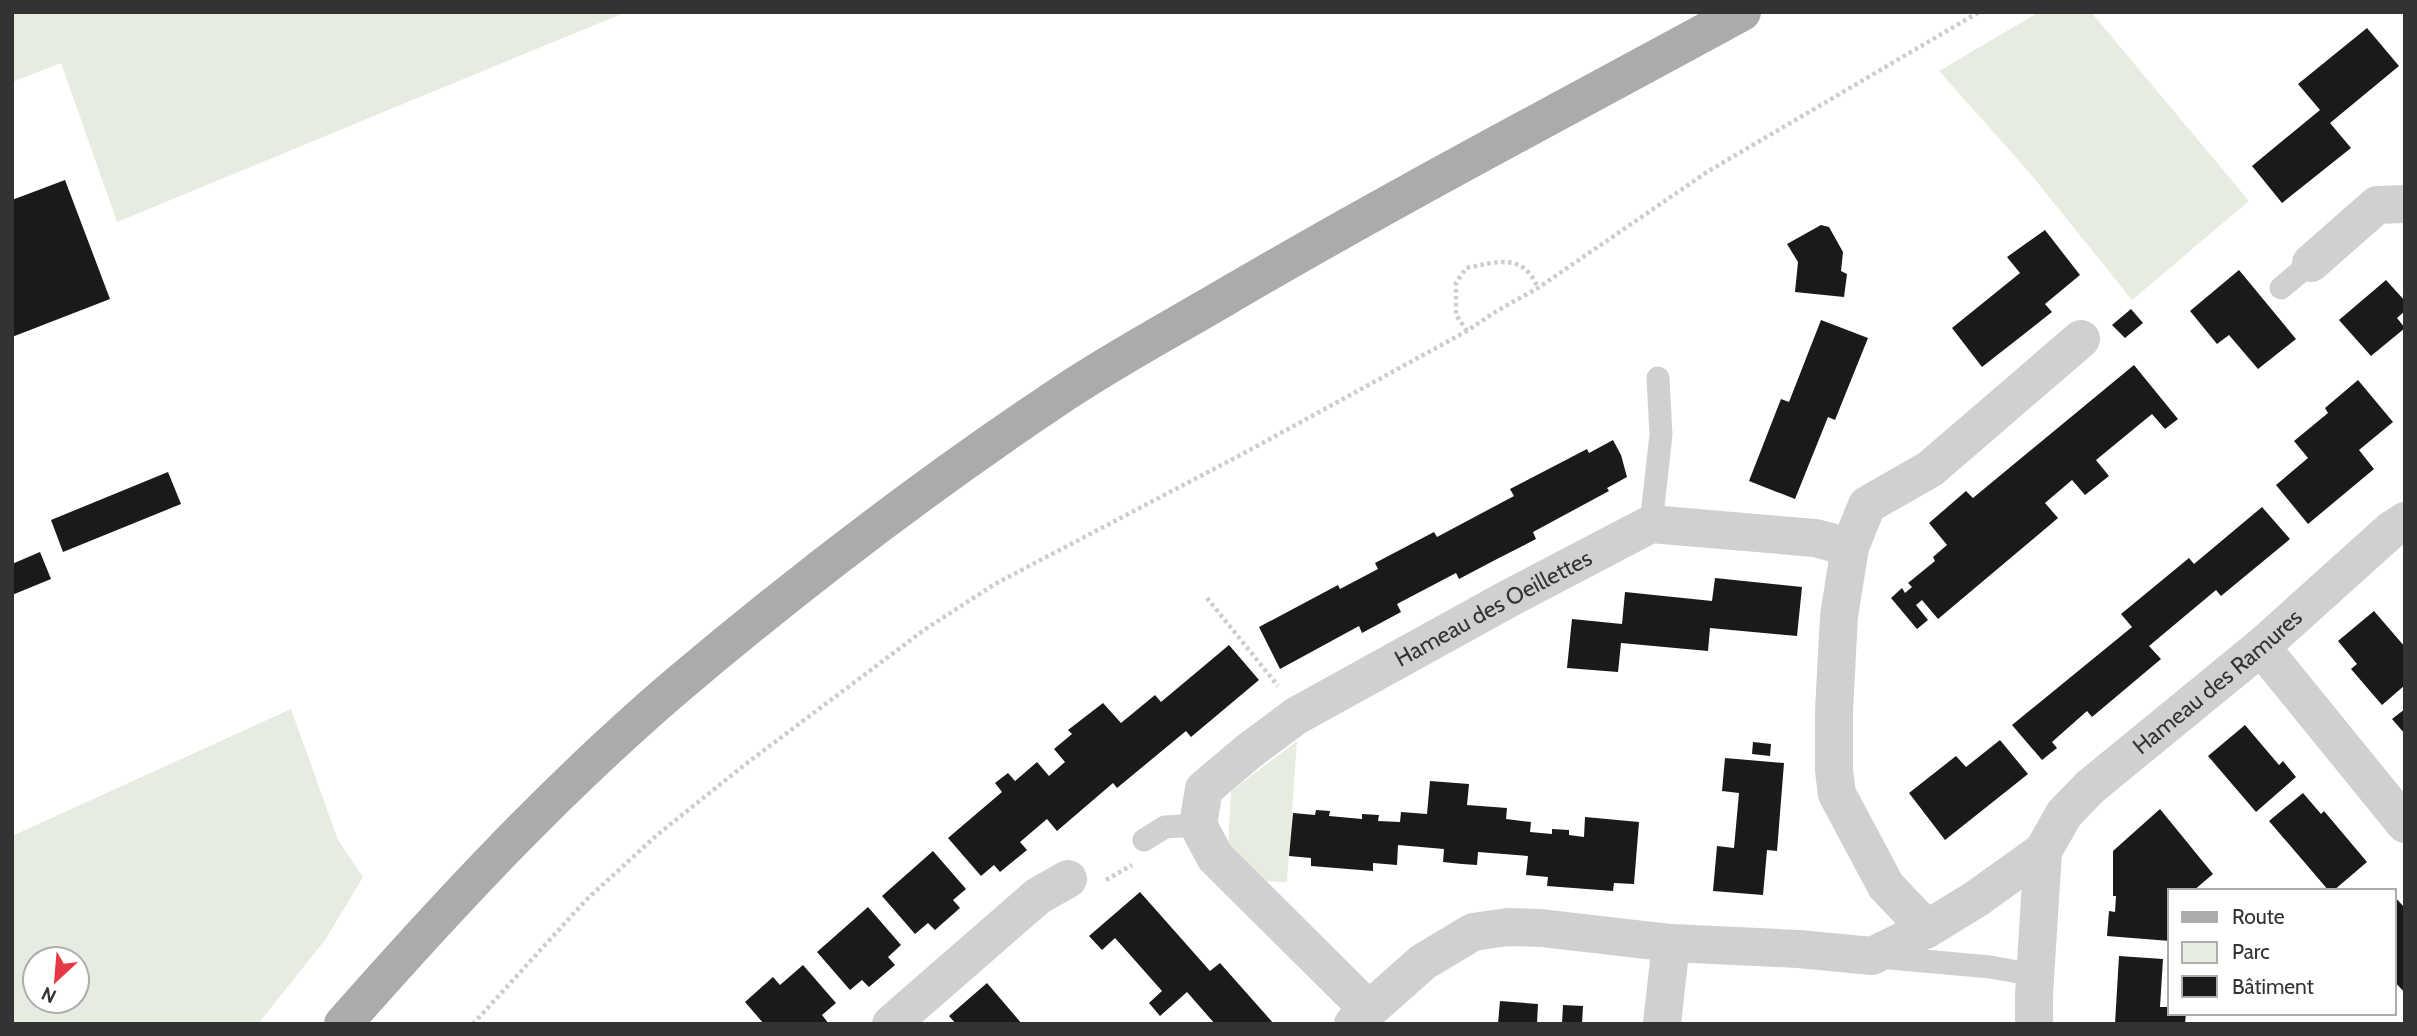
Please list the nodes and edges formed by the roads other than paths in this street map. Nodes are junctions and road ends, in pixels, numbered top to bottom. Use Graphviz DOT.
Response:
graph roads {
  1 [pos="1742,12"];
  2 [pos="2405,204"];
  3 [pos="2311,263"];
  4 [pos="2281,288"];
  5 [pos="2081,339"];
  6 [pos="1658,378"];
  7 [pos="2405,522"];
  8 [pos="1651,524"];
  9 [pos="1850,547"];
  10 [pos="2262,647"];
  11 [pos="2405,824"];
  12 [pos="1198,825"];
  13 [pos="1141,848"];
  14 [pos="2043,850"];
  15 [pos="1085,881"];
  16 [pos="1927,929"];
  17 [pos="1671,943"];
  18 [pos="1872,956"];
  19 [pos="2034,998"];
  20 [pos="1361,1017"];
  21 [pos="343,1024"];
  22 [pos="891,1024"];
  23 [pos="1662,1024"];
  1 -- 21 [label="main road"];
  2 -- 3 [label="street"];
  3 -- 4 [label="lane"];
  5 -- 9 [label="street"];
  6 -- 8 [label="lane"];
  7 -- 10 [label="street, Hameau des Ramures"];
  8 -- 9 [label="street"];
  8 -- 12 [label="street, Hameau des Oeillettes"];
  9 -- 16 [label="street"];
  10 -- 11 [label="street"];
  10 -- 14 [label="street, Hameau des Ramures"];
  12 -- 13 [label="lane"];
  12 -- 20 [label="street"];
  14 -- 16 [label="street"];
  14 -- 19 [label="street"];
  15 -- 22 [label="street"];
  16 -- 18 [label="street"];
  17 -- 18 [label="street"];
  17 -- 20 [label="street"];
  17 -- 23 [label="street"];
  18 -- 19 [label="lane"];
}
